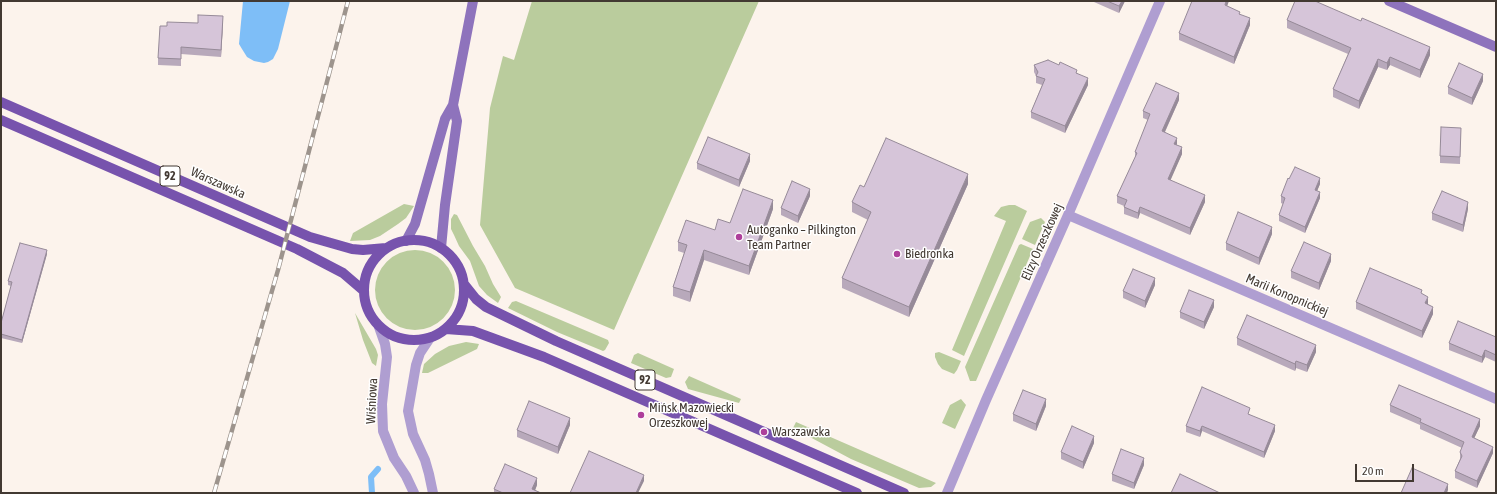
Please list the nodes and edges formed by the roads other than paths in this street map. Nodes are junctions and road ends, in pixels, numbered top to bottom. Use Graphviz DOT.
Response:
graph roads {
  1 [pos="474,1"];
  2 [pos="1160,1"];
  3 [pos="1389,1"];
  4 [pos="1496,47"];
  5 [pos="1,102"];
  6 [pos="453,105"];
  7 [pos="1,120"];
  8 [pos="1068,215"];
  9 [pos="406,241"];
  10 [pos="386,248"];
  11 [pos="441,248"];
  12 [pos="464,284"];
  13 [pos="364,292"];
  14 [pos="379,327"];
  15 [pos="446,329"];
  16 [pos="430,338"];
  17 [pos="1496,399"];
  18 [pos="414,493"];
  19 [pos="433,493"];
  20 [pos="857,493"];
  21 [pos="904,493"];
  22 [pos="947,493"];
  1 -- 6 [label="street"];
  2 -- 8 [label="street, Elizy Orzeszkowej"];
  3 -- 4 [label="street"];
  5 -- 10 [label="main road, Warszawska / 92"];
  6 -- 9 [label="street"];
  6 -- 11 [label="street"];
  7 -- 13 [label="main road, 92"];
  8 -- 17 [label="street, Marii Konopnickiej"];
  8 -- 22 [label="street, Elizy Orzeszkowej"];
  9 -- 10 [label="main road, 92"];
  9 -- 11 [label="main road, 92"];
  10 -- 13 [label="main road, 92"];
  11 -- 12 [label="main road, 92"];
  12 -- 15 [label="main road, 92"];
  12 -- 21 [label="main road, 92"];
  13 -- 14 [label="main road, 92"];
  14 -- 16 [label="main road, 92"];
  14 -- 18 [label="street, Wiśniowa"];
  15 -- 16 [label="main road, 92"];
  15 -- 20 [label="main road, 92"];
  16 -- 19 [label="street"];
}
